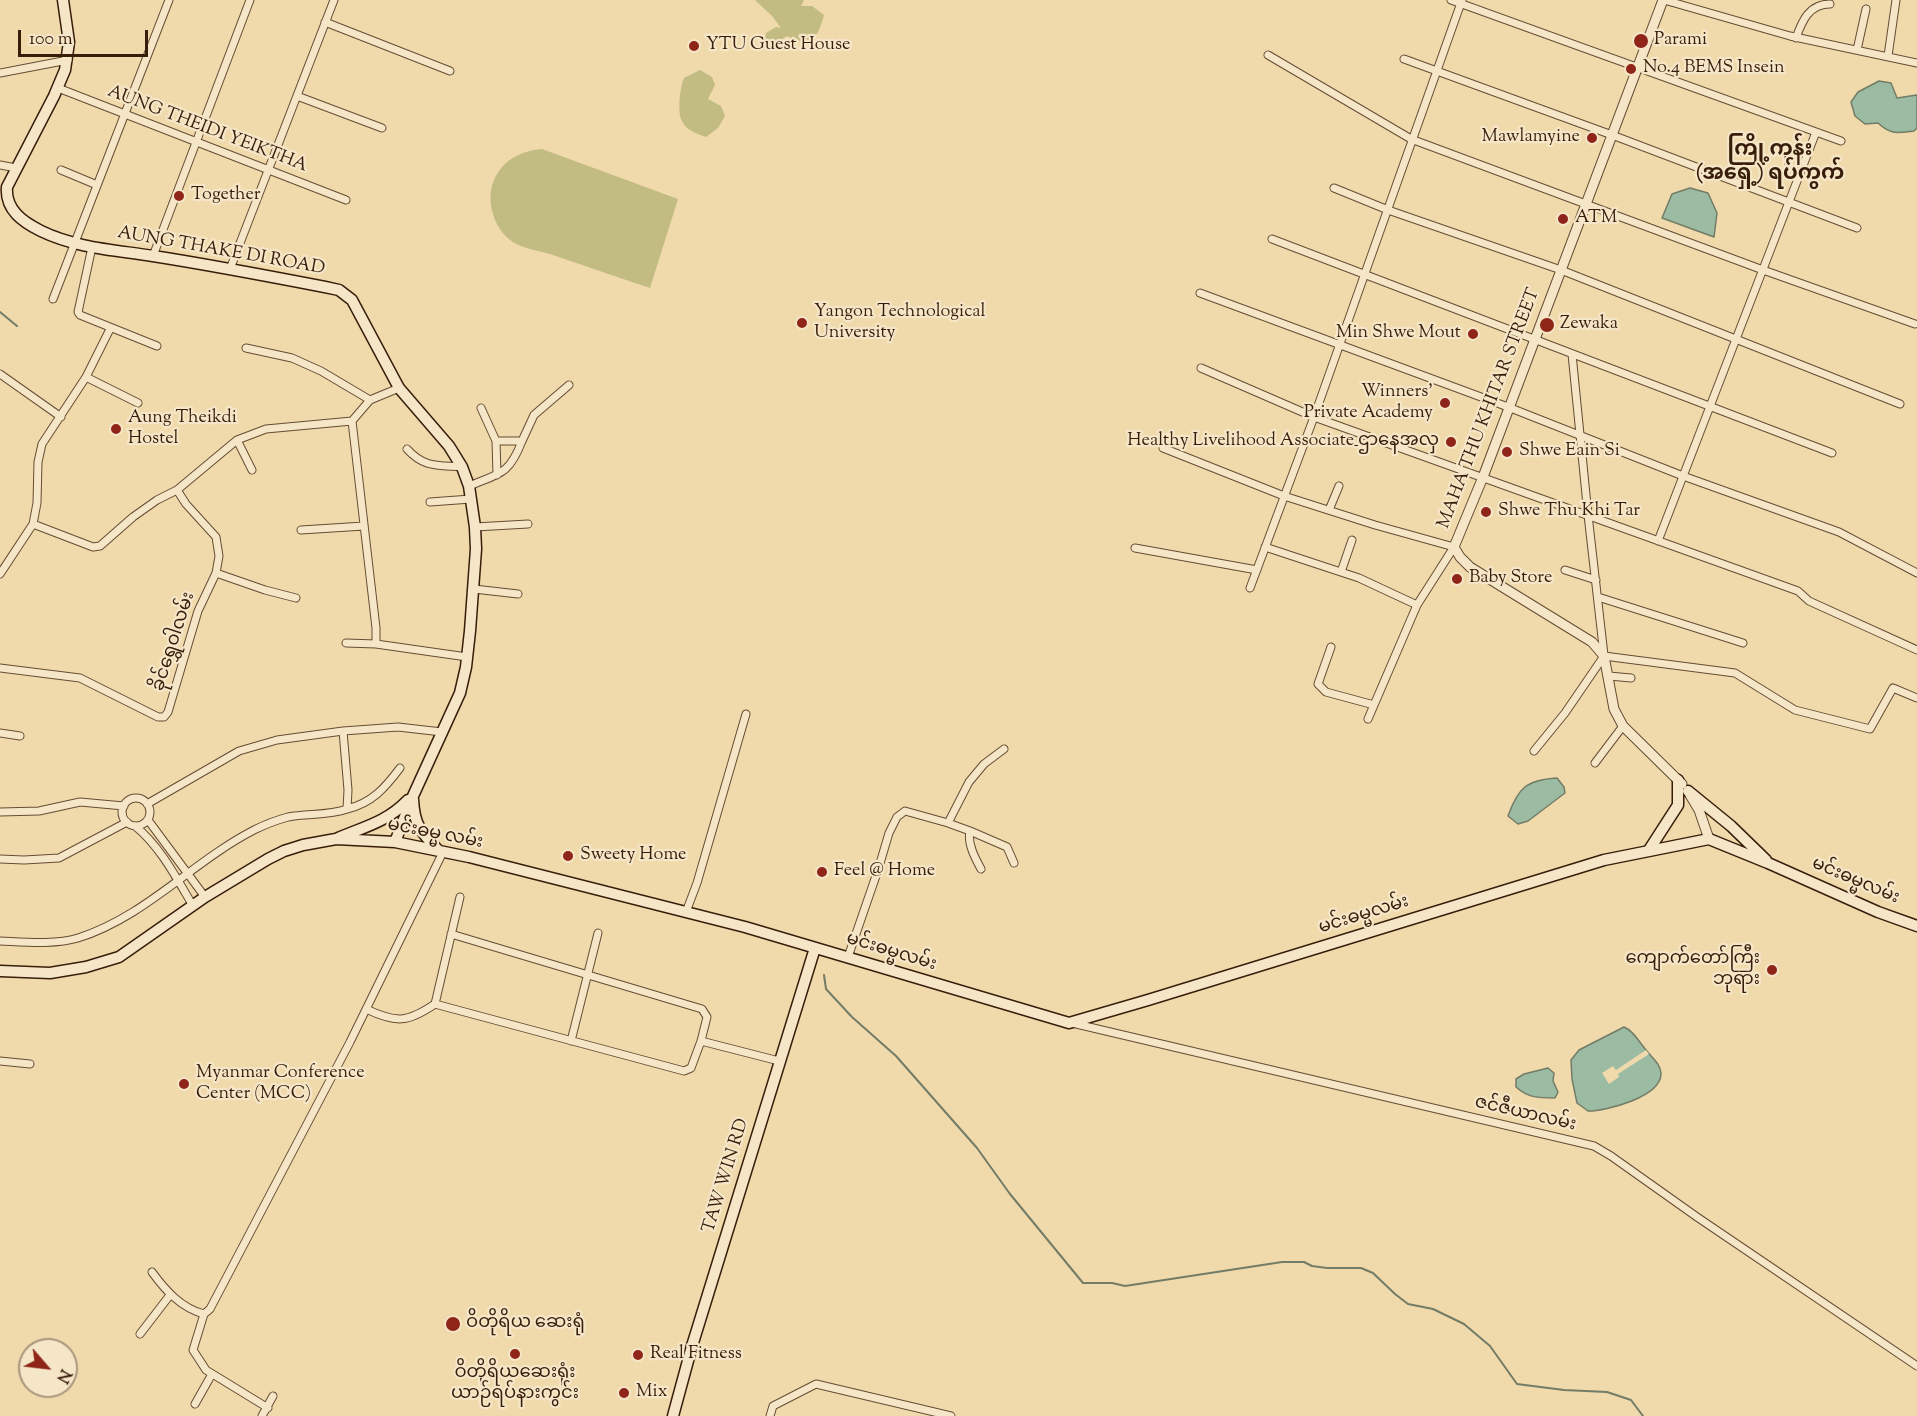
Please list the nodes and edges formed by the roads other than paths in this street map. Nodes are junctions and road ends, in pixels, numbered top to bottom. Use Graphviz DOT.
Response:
graph roads {
  1 [pos="63,0"];
  2 [pos="169,0"];
  3 [pos="250,0"];
  4 [pos="334,0"];
  5 [pos="1451,0"];
  6 [pos="1664,0"];
  7 [pos="1896,0"];
  8 [pos="1461,2"];
  9 [pos="1830,4"];
  10 [pos="1866,9"];
  11 [pos="326,22"];
  12 [pos="1796,38"];
  13 [pos="1857,50"];
  14 [pos="1268,55"];
  15 [pos="1888,56"];
  16 [pos="68,60"];
  17 [pos="1404,60"];
  18 [pos="1917,63"];
  19 [pos="1637,67"];
  20 [pos="450,71"];
  21 [pos="1437,71"];
  22 [pos="0,73"];
  23 [pos="58,88"];
  24 [pos="297,96"];
  25 [pos="124,113"];
  26 [pos="382,128"];
  27 [pos="1816,132"];
  28 [pos="1612,135"];
  29 [pos="1411,139"];
  30 [pos="196,141"];
  31 [pos="1841,141"];
  32 [pos="0,165"];
  33 [pos="16,168"];
  34 [pos="61,170"];
  35 [pos="269,170"];
  36 [pos="97,185"];
  37 [pos="1334,188"];
  38 [pos="346,200"];
  39 [pos="1586,203"];
  40 [pos="1789,203"];
  41 [pos="1389,210"];
  42 [pos="1857,228"];
  43 [pos="1272,239"];
  44 [pos="74,244"];
  45 [pos="92,248"];
  46 [pos="153,256"];
  47 [pos="230,269"];
  48 [pos="1561,270"];
  49 [pos="1763,270"];
  50 [pos="1365,274"];
  51 [pos="1200,293"];
  52 [pos="53,299"];
  53 [pos="1916,324"];
  54 [pos="110,329"];
  55 [pos="1736,338"];
  56 [pos="1535,339"];
  57 [pos="1339,345"];
  58 [pos="157,346"];
  59 [pos="246,348"];
  60 [pos="1572,354"];
  61 [pos="1201,368"];
  62 [pos="0,374"];
  63 [pos="86,377"];
  64 [pos="568,385"];
  65 [pos="399,388"];
  66 [pos="370,400"];
  67 [pos="138,403"];
  68 [pos="1900,404"];
  69 [pos="1710,406"];
  70 [pos="1508,407"];
  71 [pos="481,408"];
  72 [pos="61,417"];
  73 [pos="1314,417"];
  74 [pos="352,421"];
  75 [pos="1581,435"];
  76 [pos="237,440"];
  77 [pos="496,441"];
  78 [pos="522,441"];
  79 [pos="1163,448"];
  80 [pos="407,449"];
  81 [pos="1832,453"];
  82 [pos="462,467"];
  83 [pos="252,470"];
  84 [pos="497,475"];
  85 [pos="1683,476"];
  86 [pos="1483,477"];
  87 [pos="469,486"];
  88 [pos="1340,486"];
  89 [pos="177,490"];
  90 [pos="1284,496"];
  91 [pos="471,499"];
  92 [pos="430,502"];
  93 [pos="1329,510"];
  94 [pos="1588,515"];
  95 [pos="33,524"];
  96 [pos="528,524"];
  97 [pos="364,526"];
  98 [pos="475,527"];
  99 [pos="301,530"];
  100 [pos="1352,540"];
  101 [pos="1658,541"];
  102 [pos="1265,547"];
  103 [pos="1454,547"];
  104 [pos="1135,548"];
  105 [pos="1257,570"];
  106 [pos="1564,570"];
  107 [pos="1341,572"];
  108 [pos="216,573"];
  109 [pos="1917,573"];
  110 [pos="0,574"];
  111 [pos="1596,580"];
  112 [pos="1250,588"];
  113 [pos="474,589"];
  114 [pos="518,594"];
  115 [pos="1598,597"];
  116 [pos="296,598"];
  117 [pos="1417,605"];
  118 [pos="346,643"];
  119 [pos="1743,643"];
  120 [pos="376,644"];
  121 [pos="1331,647"];
  122 [pos="1917,650"];
  123 [pos="1604,656"];
  124 [pos="467,657"];
  125 [pos="0,668"];
  126 [pos="1609,676"];
  127 [pos="1630,678"];
  128 [pos="1917,698"];
  129 [pos="1374,705"];
  130 [pos="746,714"];
  131 [pos="1368,719"];
  132 [pos="1623,726"];
  133 [pos="342,731"];
  134 [pos="442,732"];
  135 [pos="0,734"];
  136 [pos="20,736"];
  137 [pos="1004,749"];
  138 [pos="1534,751"];
  139 [pos="1595,763"];
  140 [pos="400,768"];
  141 [pos="1678,780"];
  142 [pos="1688,791"];
  143 [pos="413,796"];
  144 [pos="147,804"];
  145 [pos="124,806"];
  146 [pos="347,809"];
  147 [pos="0,812"];
  148 [pos="148,820"];
  149 [pos="127,822"];
  150 [pos="948,823"];
  151 [pos="135,826"];
  152 [pos="970,831"];
  153 [pos="336,839"];
  154 [pos="1709,839"];
  155 [pos="395,842"];
  156 [pos="1649,850"];
  157 [pos="441,851"];
  158 [pos="0,860"];
  159 [pos="1014,863"];
  160 [pos="1768,863"];
  161 [pos="981,869"];
  162 [pos="188,874"];
  163 [pos="178,881"];
  164 [pos="205,897"];
  165 [pos="460,897"];
  166 [pos="193,906"];
  167 [pos="686,912"];
  168 [pos="1917,926"];
  169 [pos="598,933"];
  170 [pos="451,934"];
  171 [pos="0,941"];
  172 [pos="815,948"];
  173 [pos="848,957"];
  174 [pos="0,972"];
  175 [pos="588,976"];
  176 [pos="435,1004"];
  177 [pos="366,1009"];
  178 [pos="1069,1023"];
  179 [pos="571,1041"];
  180 [pos="701,1041"];
  181 [pos="0,1060"];
  182 [pos="779,1061"];
  183 [pos="30,1064"];
  184 [pos="152,1272"];
  185 [pos="170,1295"];
  186 [pos="204,1314"];
  187 [pos="140,1334"];
  188 [pos="1917,1366"];
  189 [pos="212,1374"];
  190 [pos="273,1396"];
  191 [pos="195,1404"];
  192 [pos="268,1408"];
  193 [pos="262,1416"];
  194 [pos="673,1416"];
  195 [pos="770,1416"];
  196 [pos="951,1416"];
  1 -- 16 [label="main road, AUNG THAKE DI ROAD"];
  2 -- 25 [label="street"];
  3 -- 30 [label="street"];
  4 -- 11 [label="street"];
  5 -- 8 [label="street"];
  6 -- 12 [label="street"];
  6 -- 19 [label="street, MAHA THU KHITAR STREET"];
  7 -- 15 [label="street"];
  8 -- 19 [label="street"];
  8 -- 21 [label="street"];
  9 -- 12 [label="street"];
  10 -- 13 [label="street"];
  11 -- 20 [label="street"];
  11 -- 24 [label="street"];
  12 -- 13 [label="street"];
  13 -- 15 [label="street"];
  14 -- 29 [label="street"];
  15 -- 18 [label="street"];
  16 -- 22 [label="street"];
  16 -- 23 [label="main road, AUNG THAKE DI ROAD"];
  17 -- 21 [label="street"];
  19 -- 27 [label="street"];
  19 -- 28 [label="street, MAHA THU KHITAR STREET"];
  21 -- 28 [label="street"];
  21 -- 29 [label="street"];
  23 -- 25 [label="street, AUNG THEIDI YEIKTHA"];
  23 -- 33 [label="main road, AUNG THAKE DI ROAD"];
  24 -- 26 [label="street"];
  24 -- 35 [label="street"];
  25 -- 30 [label="street, AUNG THEIDI YEIKTHA"];
  25 -- 36 [label="street"];
  27 -- 31 [label="street"];
  27 -- 40 [label="street"];
  28 -- 39 [label="street, MAHA THU KHITAR STREET"];
  28 -- 40 [label="street"];
  29 -- 39 [label="street"];
  29 -- 41 [label="street"];
  30 -- 35 [label="street, AUNG THEIDI YEIKTHA"];
  30 -- 46 [label="street"];
  32 -- 33 [label="street"];
  33 -- 44 [label="main road, AUNG THAKE DI ROAD"];
  34 -- 36 [label="street"];
  35 -- 38 [label="street, AUNG THEIDI YEIKTHA"];
  35 -- 47 [label="street"];
  36 -- 44 [label="street"];
  37 -- 41 [label="street"];
  39 -- 48 [label="street, MAHA THU KHITAR STREET"];
  39 -- 49 [label="street"];
  40 -- 42 [label="street"];
  40 -- 49 [label="street"];
  41 -- 48 [label="street"];
  41 -- 50 [label="street"];
  43 -- 50 [label="street"];
  44 -- 45 [label="main road, AUNG THAKE DI ROAD"];
  44 -- 52 [label="street"];
  45 -- 46 [label="main road, AUNG THAKE DI ROAD"];
  45 -- 54 [label="street"];
  46 -- 47 [label="main road, AUNG THAKE DI ROAD"];
  47 -- 65 [label="main road, AUNG THAKE DI ROAD"];
  48 -- 55 [label="street"];
  48 -- 56 [label="street, MAHA THU KHITAR STREET"];
  49 -- 53 [label="street"];
  49 -- 55 [label="street"];
  50 -- 56 [label="street"];
  50 -- 57 [label="street"];
  51 -- 57 [label="street"];
  54 -- 58 [label="street"];
  54 -- 63 [label="street"];
  55 -- 68 [label="street"];
  55 -- 69 [label="street"];
  56 -- 60 [label="street"];
  56 -- 70 [label="street, MAHA THU KHITAR STREET"];
  57 -- 70 [label="street"];
  57 -- 73 [label="street"];
  59 -- 66 [label="street"];
  60 -- 69 [label="street"];
  60 -- 75 [label="street"];
  61 -- 73 [label="street"];
  62 -- 72 [label="street"];
  63 -- 67 [label="street"];
  63 -- 72 [label="street"];
  64 -- 78 [label="street"];
  65 -- 66 [label="street"];
  65 -- 82 [label="main road, AUNG THAKE DI ROAD"];
  66 -- 74 [label="street"];
  69 -- 81 [label="street"];
  69 -- 85 [label="street"];
  70 -- 75 [label="street"];
  70 -- 86 [label="street, MAHA THU KHITAR STREET"];
  71 -- 77 [label="street"];
  72 -- 95 [label="street"];
  73 -- 86 [label="street"];
  73 -- 90 [label="street"];
  74 -- 76 [label="street"];
  74 -- 97 [label="street"];
  75 -- 85 [label="street"];
  75 -- 94 [label="street"];
  76 -- 83 [label="street"];
  76 -- 89 [label="street"];
  77 -- 78 [label="street"];
  77 -- 84 [label="street"];
  78 -- 84 [label="street"];
  79 -- 90 [label="street"];
  80 -- 82 [label="street"];
  82 -- 87 [label="main road, AUNG THAKE DI ROAD"];
  84 -- 87 [label="street"];
  85 -- 101 [label="street"];
  85 -- 109 [label="street"];
  86 -- 94 [label="street"];
  86 -- 103 [label="street, MAHA THU KHITAR STREET"];
  87 -- 91 [label="main road, AUNG THAKE DI ROAD"];
  88 -- 93 [label="street"];
  89 -- 95 [label="street"];
  89 -- 108 [label="street, ခိုင်ရွှေဝါလမ်း"];
  90 -- 93 [label="street"];
  90 -- 102 [label="street"];
  91 -- 92 [label="street"];
  91 -- 98 [label="main road, AUNG THAKE DI ROAD"];
  93 -- 103 [label="street"];
  94 -- 101 [label="street"];
  94 -- 111 [label="street"];
  95 -- 110 [label="street"];
  96 -- 98 [label="street"];
  97 -- 99 [label="street"];
  97 -- 120 [label="street"];
  98 -- 113 [label="main road, AUNG THAKE DI ROAD"];
  100 -- 107 [label="street"];
  101 -- 122 [label="street"];
  102 -- 105 [label="street"];
  102 -- 107 [label="street"];
  103 -- 117 [label="street"];
  103 -- 123 [label="street, MAHA THU KHITAR STREET"];
  104 -- 105 [label="street"];
  105 -- 112 [label="street"];
  106 -- 111 [label="street"];
  107 -- 117 [label="street"];
  108 -- 116 [label="street"];
  108 -- 125 [label="street, ခိုင်ရွှေဝါလမ်း"];
  111 -- 115 [label="street"];
  113 -- 114 [label="street"];
  113 -- 124 [label="main road, AUNG THAKE DI ROAD"];
  115 -- 119 [label="street"];
  115 -- 123 [label="street"];
  117 -- 129 [label="street"];
  118 -- 120 [label="street"];
  120 -- 124 [label="street"];
  121 -- 129 [label="street"];
  123 -- 126 [label="street"];
  123 -- 128 [label="street"];
  123 -- 138 [label="street"];
  124 -- 134 [label="main road, AUNG THAKE DI ROAD"];
  126 -- 127 [label="street"];
  126 -- 132 [label="street"];
  129 -- 131 [label="street"];
  130 -- 167 [label="street"];
  132 -- 139 [label="street"];
  132 -- 141 [label="street"];
  133 -- 134 [label="street"];
  133 -- 144 [label="street"];
  133 -- 146 [label="street"];
  134 -- 143 [label="main road, AUNG THAKE DI ROAD"];
  135 -- 136 [label="street"];
  137 -- 150 [label="street"];
  140 -- 146 [label="street"];
  141 -- 142 [label="street"];
  141 -- 156 [label="main road"];
  142 -- 154 [label="street"];
  142 -- 160 [label="main road"];
  143 -- 153 [label="main road"];
  143 -- 155 [label="main road, AUNG THAKE DI ROAD"];
  143 -- 157 [label="main road"];
  144 -- 145 [label="street"];
  144 -- 148 [label="street"];
  145 -- 147 [label="street"];
  145 -- 149 [label="street"];
  146 -- 162 [label="street"];
  148 -- 151 [label="street"];
  148 -- 162 [label="street"];
  149 -- 151 [label="street"];
  149 -- 158 [label="street"];
  150 -- 152 [label="street"];
  150 -- 173 [label="street"];
  151 -- 163 [label="street"];
  152 -- 159 [label="street"];
  152 -- 161 [label="street"];
  153 -- 155 [label="main road, မင်းဓမ္မ လမ်း"];
  153 -- 164 [label="main road, မင်းဓမ္မ လမ်း"];
  154 -- 156 [label="main road, မင်းဓမ္မလမ်း"];
  154 -- 160 [label="main road, မင်းဓမ္မလမ်း"];
  155 -- 157 [label="main road, မင်းဓမ္မ လမ်း"];
  156 -- 178 [label="main road, မင်းဓမ္မလမ်း"];
  157 -- 167 [label="main road, မင်းဓမ္မ လမ်း"];
  157 -- 177 [label="street"];
  160 -- 168 [label="main road, မင်းဓမ္မလမ်း"];
  162 -- 163 [label="street"];
  162 -- 164 [label="street"];
  163 -- 166 [label="street"];
  163 -- 171 [label="street"];
  164 -- 166 [label="main road, မင်းဓမ္မ လမ်း"];
  165 -- 170 [label="street"];
  166 -- 174 [label="main road, မင်းဓမ္မ လမ်း"];
  167 -- 172 [label="main road, မင်းဓမ္မ လမ်း"];
  169 -- 175 [label="street"];
  170 -- 175 [label="street"];
  170 -- 176 [label="street"];
  172 -- 173 [label="main road, မင်းဓမ္မလမ်း"];
  172 -- 182 [label="main road, TAW WIN RD"];
  173 -- 178 [label="main road, မင်းဓမ္မလမ်း"];
  175 -- 179 [label="street"];
  175 -- 180 [label="street"];
  176 -- 177 [label="street"];
  176 -- 179 [label="street"];
  177 -- 186 [label="street"];
  178 -- 188 [label="street, ဇင်ဇီယာလမ်း"];
  179 -- 180 [label="street"];
  180 -- 182 [label="street"];
  181 -- 183 [label="street"];
  182 -- 194 [label="main road, TAW WIN RD"];
  184 -- 185 [label="street"];
  185 -- 186 [label="street"];
  185 -- 187 [label="street"];
  186 -- 189 [label="street"];
  189 -- 191 [label="street"];
  189 -- 192 [label="street"];
  190 -- 192 [label="street"];
  192 -- 193 [label="street"];
  195 -- 196 [label="street"];
}
